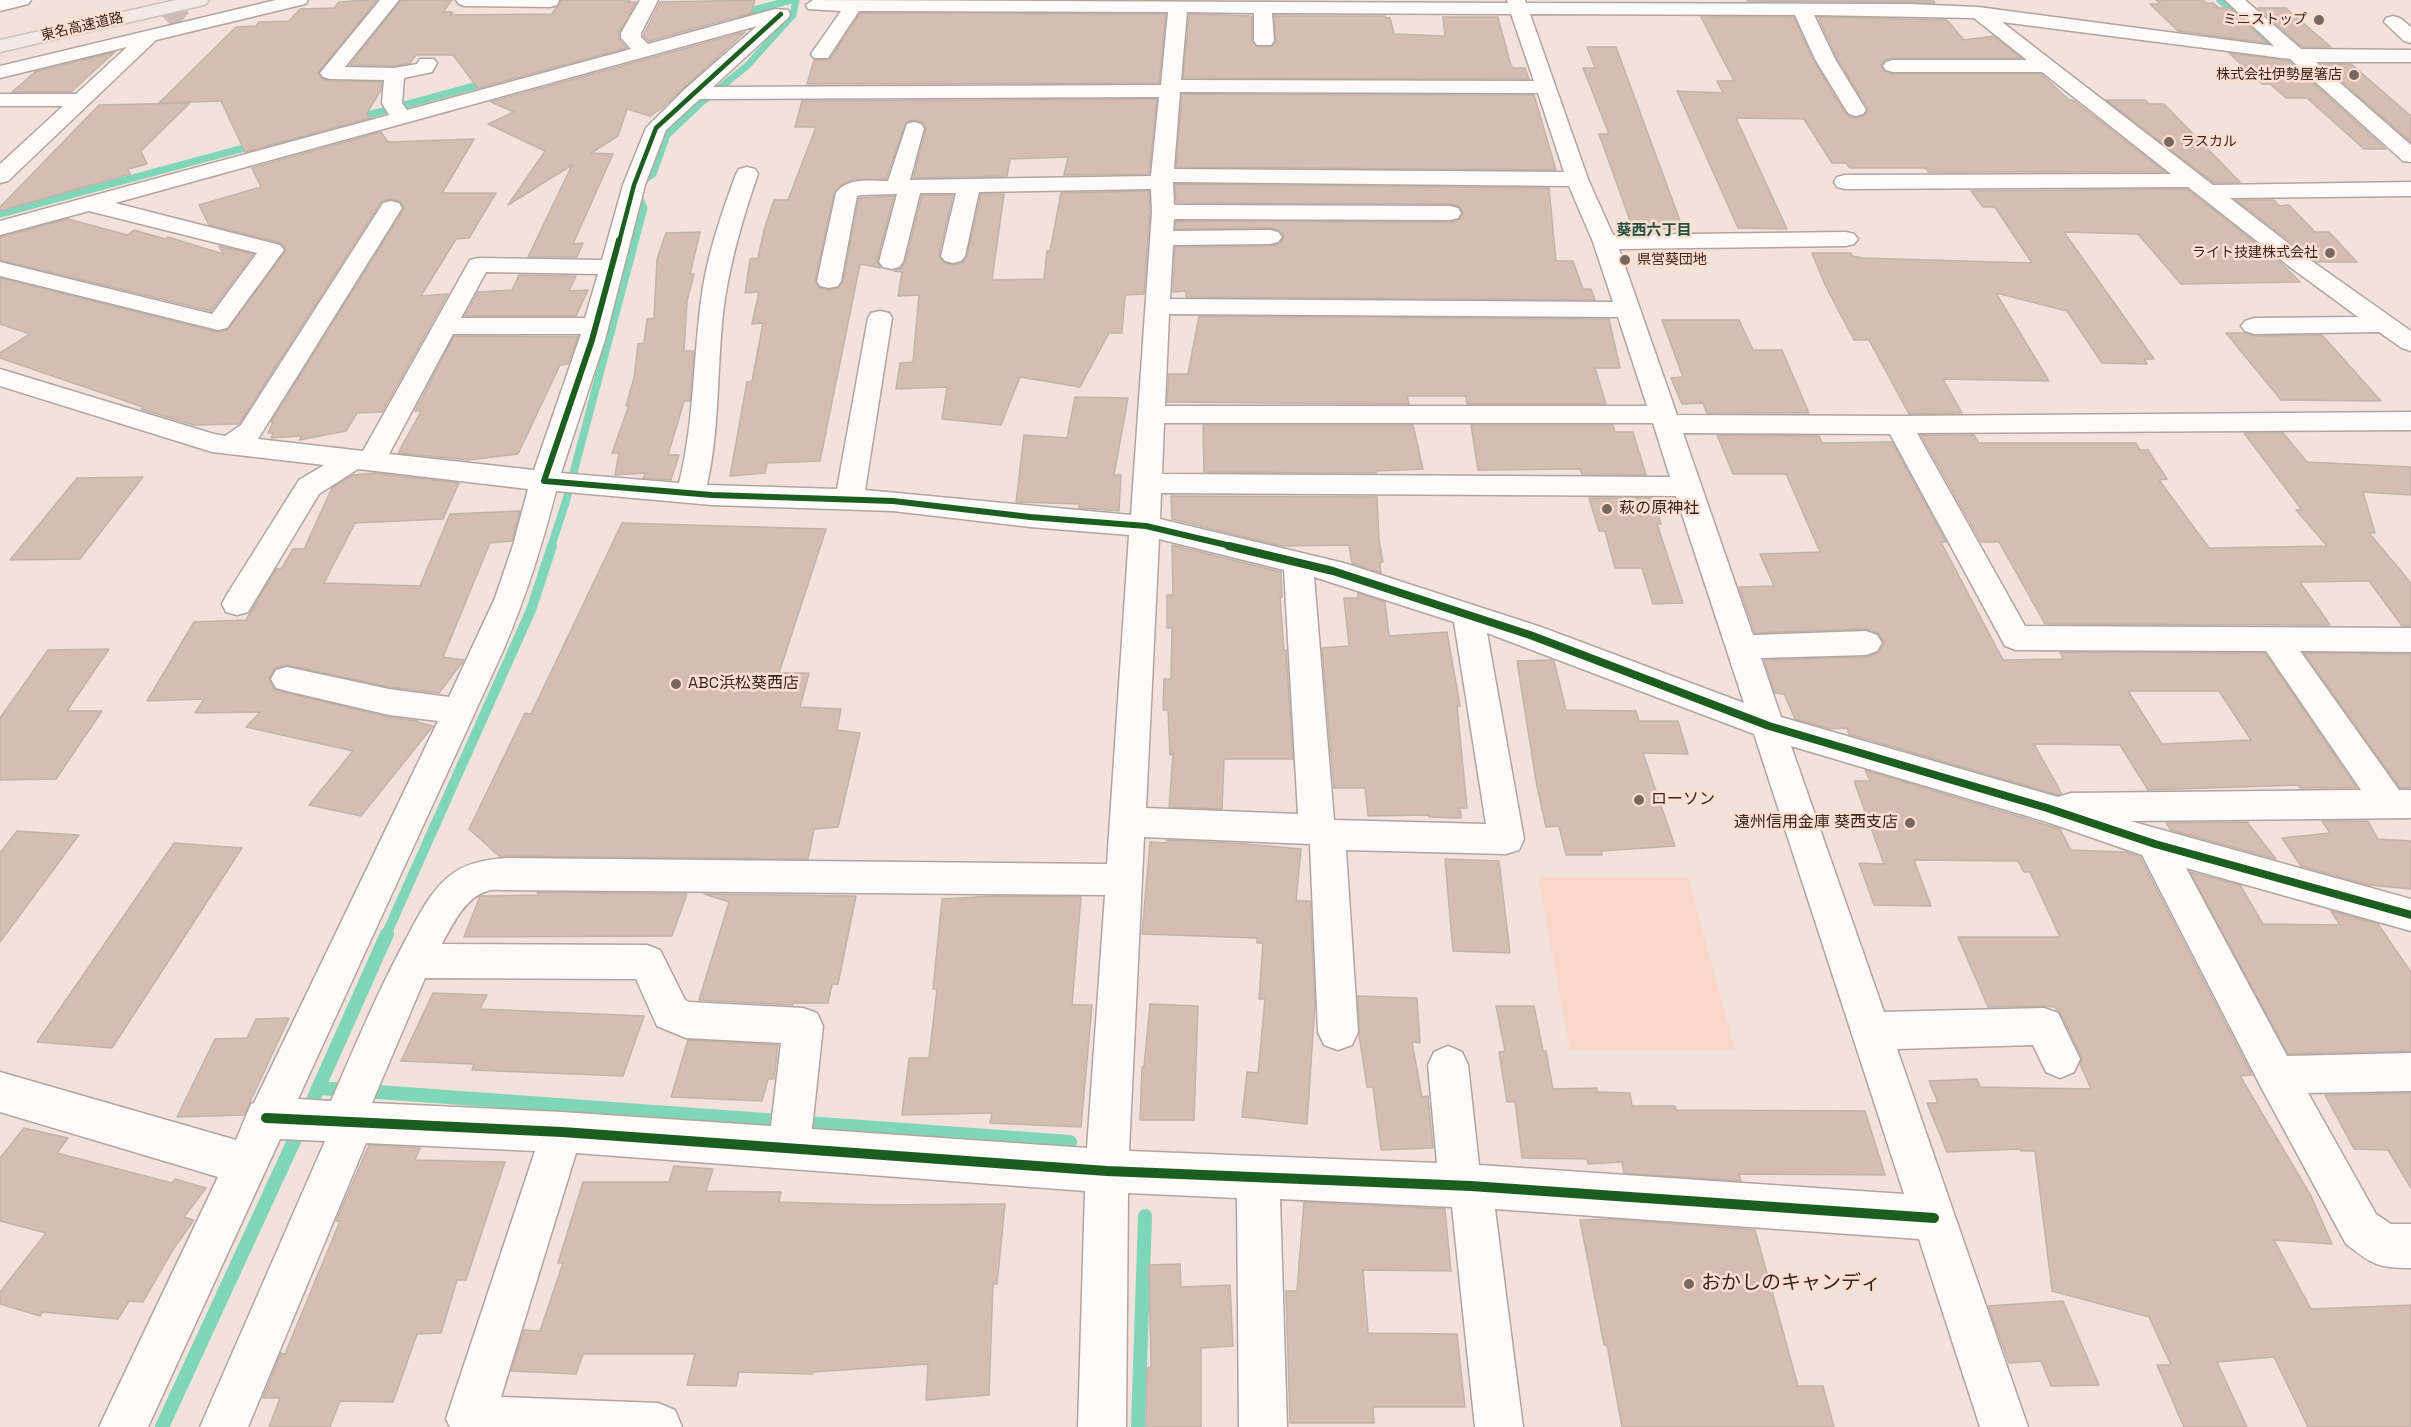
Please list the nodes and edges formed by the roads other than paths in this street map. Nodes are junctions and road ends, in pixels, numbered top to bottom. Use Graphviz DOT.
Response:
graph roads {
  1 [pos="22,0"];
  2 [pos="144,0"];
  3 [pos="200,0"];
  4 [pos="299,0"];
  5 [pos="390,0"];
  6 [pos="465,0"];
  7 [pos="649,0"];
  8 [pos="2234,0"];
  9 [pos="550,1"];
  10 [pos="823,2"];
  11 [pos="1518,4"];
  12 [pos="0,5"];
  13 [pos="853,6"];
  14 [pos="1796,6"];
  15 [pos="1970,6"];
  16 [pos="1178,7"];
  17 [pos="1263,7"];
  18 [pos="781,14"];
  19 [pos="2393,22"];
  20 [pos="160,28"];
  21 [pos="0,33"];
  22 [pos="2411,37"];
  23 [pos="1264,41"];
  24 [pos="638,45"];
  25 [pos="0,46"];
  26 [pos="820,54"];
  27 [pos="2296,54"];
  28 [pos="2411,56"];
  29 [pos="427,63"];
  30 [pos="1893,66"];
  31 [pos="2047,66"];
  32 [pos="0,72"];
  33 [pos="394,74"];
  34 [pos="1545,87"];
  35 [pos="1170,88"];
  36 [pos="692,93"];
  37 [pos="0,100"];
  38 [pos="82,100"];
  39 [pos="1856,110"];
  40 [pos="397,111"];
  41 [pos="914,128"];
  42 [pos="2411,156"];
  43 [pos="747,174"];
  44 [pos="0,176"];
  45 [pos="1162,178"];
  46 [pos="1577,179"];
  47 [pos="1845,182"];
  48 [pos="969,186"];
  49 [pos="2200,186"];
  50 [pos="903,187"];
  51 [pos="2411,189"];
  52 [pos="88,204"];
  53 [pos="391,208"];
  54 [pos="1163,212"];
  55 [pos="1450,213"];
  56 [pos="0,228"];
  57 [pos="1270,237"];
  58 [pos="1161,238"];
  59 [pos="1846,239"];
  60 [pos="1605,242"];
  61 [pos="953,256"];
  62 [pos="891,262"];
  63 [pos="612,267"];
  64 [pos="0,269"];
  65 [pos="829,281"];
  66 [pos="1157,306"];
  67 [pos="1627,310"];
  68 [pos="880,318"];
  69 [pos="2383,324"];
  70 [pos="445,326"];
  71 [pos="596,326"];
  72 [pos="2254,326"];
  73 [pos="2411,343"];
  74 [pos="0,377"];
  75 [pos="1151,414"];
  76 [pos="1665,419"];
  77 [pos="2411,421"];
  78 [pos="1899,425"];
  79 [pos="230,445"];
  80 [pos="362,460"];
  81 [pos="544,481"];
  82 [pos="1148,483"];
  83 [pos="1686,487"];
  84 [pos="691,493"];
  85 [pos="849,500"];
  86 [pos="1146,526"];
  87 [pos="1298,562"];
  88 [pos="237,604"];
  89 [pos="1468,615"];
  90 [pos="2275,640"];
  91 [pos="2411,640"];
  92 [pos="1866,643"];
  93 [pos="1741,646"];
  94 [pos="287,679"];
  95 [pos="460,711"];
  96 [pos="1769,726"];
  97 [pos="2400,804"];
  98 [pos="2047,808"];
  99 [pos="1128,822"];
  100 [pos="1322,832"];
  101 [pos="2155,844"];
  102 [pos="1124,880"];
  103 [pos="2411,915"];
  104 [pos="414,961"];
  105 [pos="1869,1030"];
  106 [pos="1338,1032"];
  107 [pos="2060,1059"];
  108 [pos="1448,1065"];
  109 [pos="2411,1072"];
  110 [pos="2276,1075"];
  111 [pos="0,1092"];
  112 [pos="348,1106"];
  113 [pos="275,1119"];
  114 [pos="791,1131"];
  115 [pos="562,1132"];
  116 [pos="245,1164"];
  117 [pos="1107,1171"];
  118 [pos="1258,1178"];
  119 [pos="1465,1186"];
  120 [pos="1934,1218"];
  121 [pos="2411,1246"];
  122 [pos="469,1423"];
  123 [pos="123,1427"];
  124 [pos="224,1427"];
  125 [pos="658,1427"];
  126 [pos="1099,1427"];
  127 [pos="1263,1427"];
  128 [pos="1499,1427"];
  129 [pos="2004,1427"];
  1 -- 12 [label="street"];
  2 -- 21 [label="highway, 東名高速道路"];
  3 -- 25 [label="highway, 東名高速道路"];
  4 -- 20 [label="street"];
  5 -- 33 [label="street"];
  6 -- 9 [label="street"];
  7 -- 24 [label="street"];
  8 -- 27 [label="street"];
  10 -- 13 [label="street"];
  10 -- 18 [label="street"];
  11 -- 14 [label="street"];
  11 -- 17 [label="street"];
  11 -- 34 [label="street"];
  13 -- 16 [label="street"];
  13 -- 26 [label="street"];
  14 -- 15 [label="street"];
  14 -- 39 [label="street"];
  15 -- 27 [label="street"];
  15 -- 31 [label="street"];
  16 -- 17 [label="street"];
  16 -- 35 [label="street"];
  17 -- 23 [label="street"];
  18 -- 24 [label="street"];
  18 -- 36 [label="street"];
  19 -- 22 [label="street"];
  20 -- 32 [label="street"];
  20 -- 38 [label="street"];
  24 -- 40 [label="street"];
  27 -- 28 [label="street"];
  27 -- 42 [label="street"];
  29 -- 33 [label="street"];
  30 -- 31 [label="street"];
  31 -- 49 [label="street"];
  33 -- 40 [label="street"];
  34 -- 35 [label="street"];
  34 -- 46 [label="street"];
  35 -- 36 [label="street"];
  35 -- 45 [label="street"];
  36 -- 63 [label="street"];
  37 -- 38 [label="street"];
  38 -- 44 [label="street"];
  40 -- 52 [label="street"];
  41 -- 50 [label="street"];
  43 -- 84 [label="street"];
  45 -- 46 [label="street"];
  45 -- 48 [label="street"];
  45 -- 54 [label="street"];
  46 -- 60 [label="street"];
  47 -- 49 [label="street"];
  48 -- 50 [label="street"];
  48 -- 61 [label="street"];
  49 -- 51 [label="street"];
  49 -- 69 [label="street"];
  50 -- 62 [label="street"];
  50 -- 65 [label="street"];
  52 -- 56 [label="street"];
  52 -- 64 [label="street"];
  53 -- 79 [label="street"];
  54 -- 55 [label="street"];
  54 -- 58 [label="street"];
  57 -- 58 [label="street"];
  58 -- 66 [label="street"];
  59 -- 60 [label="street"];
  60 -- 67 [label="street"];
  63 -- 70 [label="street"];
  63 -- 71 [label="street"];
  66 -- 67 [label="street"];
  66 -- 75 [label="street"];
  67 -- 76 [label="street"];
  68 -- 85 [label="street"];
  69 -- 72 [label="street"];
  69 -- 73 [label="street"];
  70 -- 71 [label="street"];
  70 -- 80 [label="street"];
  71 -- 81 [label="street"];
  74 -- 79 [label="street"];
  75 -- 76 [label="street"];
  75 -- 82 [label="street"];
  76 -- 78 [label="street"];
  76 -- 83 [label="street"];
  77 -- 78 [label="street"];
  78 -- 90 [label="street"];
  79 -- 80 [label="street"];
  80 -- 81 [label="street"];
  80 -- 88 [label="street"];
  81 -- 84 [label="street"];
  81 -- 95 [label="street"];
  82 -- 83 [label="street"];
  82 -- 86 [label="street"];
  83 -- 93 [label="street"];
  84 -- 85 [label="street"];
  85 -- 86 [label="street"];
  86 -- 87 [label="street"];
  86 -- 99 [label="street"];
  87 -- 89 [label="street"];
  87 -- 100 [label="street"];
  89 -- 96 [label="street"];
  89 -- 100 [label="street"];
  90 -- 91 [label="street"];
  90 -- 97 [label="street"];
  92 -- 93 [label="street"];
  93 -- 96 [label="street"];
  94 -- 95 [label="street"];
  95 -- 113 [label="street"];
  96 -- 98 [label="street"];
  96 -- 105 [label="street"];
  97 -- 98 [label="street"];
  98 -- 101 [label="street"];
  99 -- 100 [label="street"];
  99 -- 102 [label="street"];
  100 -- 106 [label="street"];
  101 -- 103 [label="street"];
  101 -- 110 [label="street"];
  102 -- 104 [label="street"];
  102 -- 117 [label="street"];
  104 -- 112 [label="street"];
  104 -- 114 [label="street"];
  105 -- 107 [label="street"];
  105 -- 120 [label="street"];
  108 -- 119 [label="street"];
  109 -- 110 [label="street"];
  110 -- 121 [label="street"];
  111 -- 116 [label="street"];
  112 -- 113 [label="street"];
  112 -- 115 [label="street"];
  112 -- 124 [label="street"];
  113 -- 116 [label="street"];
  114 -- 115 [label="street"];
  114 -- 117 [label="street"];
  115 -- 122 [label="street"];
  116 -- 123 [label="street"];
  117 -- 118 [label="street"];
  117 -- 126 [label="street"];
  118 -- 119 [label="street"];
  118 -- 127 [label="street"];
  119 -- 120 [label="street"];
  119 -- 128 [label="street"];
  120 -- 129 [label="street"];
  122 -- 125 [label="street"];
}
